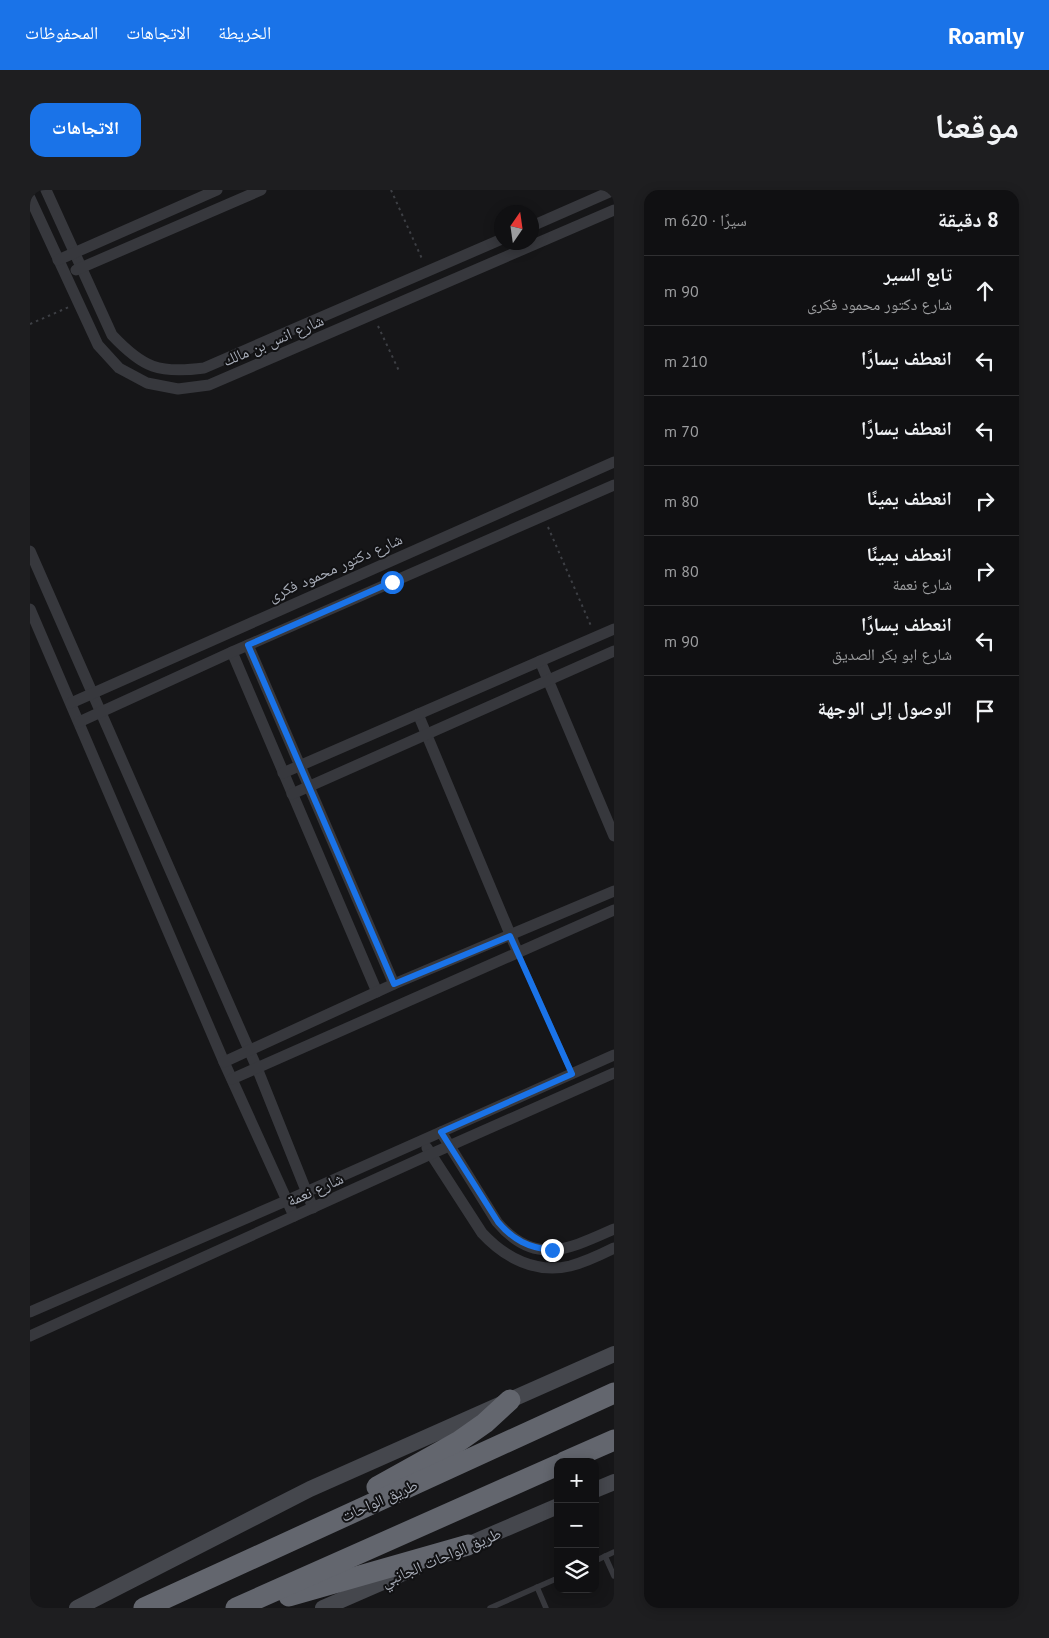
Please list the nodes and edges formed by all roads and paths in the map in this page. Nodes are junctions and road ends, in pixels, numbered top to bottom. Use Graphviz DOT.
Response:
graph roads {
  1 [pos="46,190"];
  2 [pos="218,190"];
  3 [pos="261,190"];
  4 [pos="392,190"];
  5 [pos="614,190"];
  6 [pos="30,198"];
  7 [pos="614,210"];
  8 [pos="539,223"];
  9 [pos="494,243"];
  10 [pos="74,253"];
  11 [pos="58,260"];
  12 [pos="81,268"];
  13 [pos="427,272"];
  14 [pos="65,275"];
  15 [pos="365,299"];
  16 [pos="78,303"];
  17 [pos="372,314"];
  18 [pos="30,324"];
  19 [pos="400,373"];
  20 [pos="614,462"];
  21 [pos="614,485"];
  22 [pos="543,516"];
  23 [pos="30,551"];
  24 [pos="383,563"];
  25 [pos="392,582"];
  26 [pos="30,609"];
  27 [pos="614,629"];
  28 [pos="596,637"];
  29 [pos="248,645"];
  30 [pos="614,651"];
  31 [pos="232,652"];
  32 [pos="540,662"];
  33 [pos="548,680"];
  34 [pos="93,693"];
  35 [pos="71,703"];
  36 [pos="101,712"];
  37 [pos="418,714"];
  38 [pos="79,722"];
  39 [pos="427,734"];
  40 [pos="300,766"];
  41 [pos="283,773"];
  42 [pos="309,787"];
  43 [pos="292,794"];
  44 [pos="614,836"];
  45 [pos="614,891"];
  46 [pos="614,910"];
  47 [pos="510,936"];
  48 [pos="518,954"];
  49 [pos="394,984"];
  50 [pos="377,992"];
  51 [pos="248,1050"];
  52 [pos="614,1055"];
  53 [pos="224,1062"];
  54 [pos="257,1068"];
  55 [pos="572,1074"];
  56 [pos="614,1074"];
  57 [pos="232,1079"];
  58 [pos="441,1132"];
  59 [pos="422,1140"];
  60 [pos="450,1146"];
  61 [pos="431,1154"];
  62 [pos="308,1191"];
  63 [pos="288,1200"];
  64 [pos="313,1208"];
  65 [pos="294,1216"];
  66 [pos="614,1229"];
  67 [pos="614,1248"];
  68 [pos="30,1312"];
  69 [pos="30,1336"];
  70 [pos="614,1354"];
  71 [pos="614,1393"];
  72 [pos="510,1400"];
  73 [pos="614,1440"];
  74 [pos="573,1458"];
  75 [pos="554,1467"];
  76 [pos="614,1482"];
  77 [pos="599,1488"];
  78 [pos="554,1508"];
  79 [pos="323,1525"];
  80 [pos="468,1545"];
  81 [pos="614,1552"];
  82 [pos="605,1556"];
  83 [pos="599,1559"];
  84 [pos="614,1576"];
  85 [pos="554,1580"];
  86 [pos="537,1587"];
  87 [pos="77,1608"];
  88 [pos="144,1608"];
  89 [pos="236,1608"];
  90 [pos="248,1608"];
  91 [pos="323,1608"];
  92 [pos="490,1608"];
  93 [pos="546,1608"];
  1 -- 10 [label="street, شارع انس بن مالك"];
  2 -- 10 [label="street"];
  3 -- 12 [label="street"];
  4 -- 13 [label="path"];
  5 -- 8 [label="street"];
  6 -- 11 [label="street, شارع انس بن مالك"];
  7 -- 17 [label="street, شارع انس بن مالك"];
  9 -- 13 [label="street, شارع انس بن مالك"];
  10 -- 11 [label="street"];
  10 -- 12 [label="street, شارع انس بن مالك"];
  11 -- 14 [label="street, شارع انس بن مالك"];
  12 -- 14 [label="street"];
  12 -- 15 [label="street, شارع انس بن مالك"];
  13 -- 15 [label="street, شارع انس بن مالك"];
  14 -- 16 [label="street, شارع انس بن مالك"];
  15 -- 17 [label="street"];
  16 -- 17 [label="street, شارع انس بن مالك"];
  16 -- 18 [label="path"];
  17 -- 19 [label="path"];
  20 -- 24 [label="street, شارع دكتور محمود فكرى"];
  21 -- 22 [label="street"];
  22 -- 25 [label="street"];
  22 -- 28 [label="path"];
  23 -- 34 [label="street"];
  24 -- 25 [label="street"];
  24 -- 34 [label="street, شارع دكتور محمود فكرى"];
  25 -- 29 [label="street"];
  26 -- 35 [label="street"];
  27 -- 28 [label="street"];
  28 -- 32 [label="street"];
  29 -- 31 [label="street"];
  29 -- 40 [label="street"];
  30 -- 33 [label="street"];
  31 -- 36 [label="street"];
  31 -- 41 [label="street"];
  32 -- 33 [label="street"];
  32 -- 37 [label="street"];
  33 -- 39 [label="street"];
  33 -- 44 [label="street"];
  34 -- 35 [label="street, شارع دكتور محمود فكرى"];
  34 -- 36 [label="street"];
  35 -- 38 [label="street"];
  36 -- 38 [label="street"];
  36 -- 51 [label="street"];
  37 -- 39 [label="street"];
  37 -- 40 [label="street"];
  38 -- 53 [label="street"];
  39 -- 42 [label="street"];
  39 -- 47 [label="street"];
  40 -- 41 [label="street"];
  40 -- 42 [label="street"];
  41 -- 43 [label="street"];
  42 -- 43 [label="street"];
  42 -- 49 [label="street"];
  43 -- 50 [label="street"];
  45 -- 47 [label="street"];
  46 -- 48 [label="street"];
  47 -- 48 [label="street"];
  47 -- 49 [label="street"];
  48 -- 54 [label="street"];
  48 -- 55 [label="lane"];
  49 -- 50 [label="street"];
  50 -- 51 [label="street"];
  51 -- 53 [label="street"];
  51 -- 54 [label="street"];
  52 -- 55 [label="street, شارع نعمة"];
  53 -- 57 [label="street"];
  54 -- 57 [label="street"];
  54 -- 62 [label="street"];
  55 -- 58 [label="street, شارع نعمة"];
  56 -- 60 [label="street, شارع نعمة"];
  57 -- 63 [label="street"];
  58 -- 59 [label="street, شارع نعمة"];
  58 -- 60 [label="street"];
  59 -- 61 [label="street"];
  59 -- 62 [label="street, شارع نعمة"];
  60 -- 61 [label="street, شارع نعمة"];
  60 -- 66 [label="street"];
  61 -- 64 [label="street, شارع نعمة"];
  61 -- 67 [label="street"];
  62 -- 63 [label="street, شارع نعمة"];
  62 -- 64 [label="street"];
  63 -- 65 [label="street"];
  63 -- 68 [label="street, شارع نعمة"];
  64 -- 65 [label="street, شارع نعمة"];
  65 -- 69 [label="street, شارع نعمة"];
  70 -- 72 [label="street"];
  71 -- 79 [label="highway, طريق الواحات"];
  72 -- 79 [label="highway"];
  72 -- 87 [label="street"];
  73 -- 74 [label="highway"];
  75 -- 89 [label="highway"];
  76 -- 77 [label="street"];
  78 -- 80 [label="street, طريق الواحات الجانبي"];
  79 -- 88 [label="highway, طريق الواحات"];
  80 -- 90 [label="highway"];
  80 -- 91 [label="street, طريق الواحات الجانبي"];
  81 -- 82 [label="lane"];
  82 -- 83 [label="lane"];
  82 -- 84 [label="lane"];
  85 -- 86 [label="lane"];
  86 -- 92 [label="lane"];
  86 -- 93 [label="lane"];
}
